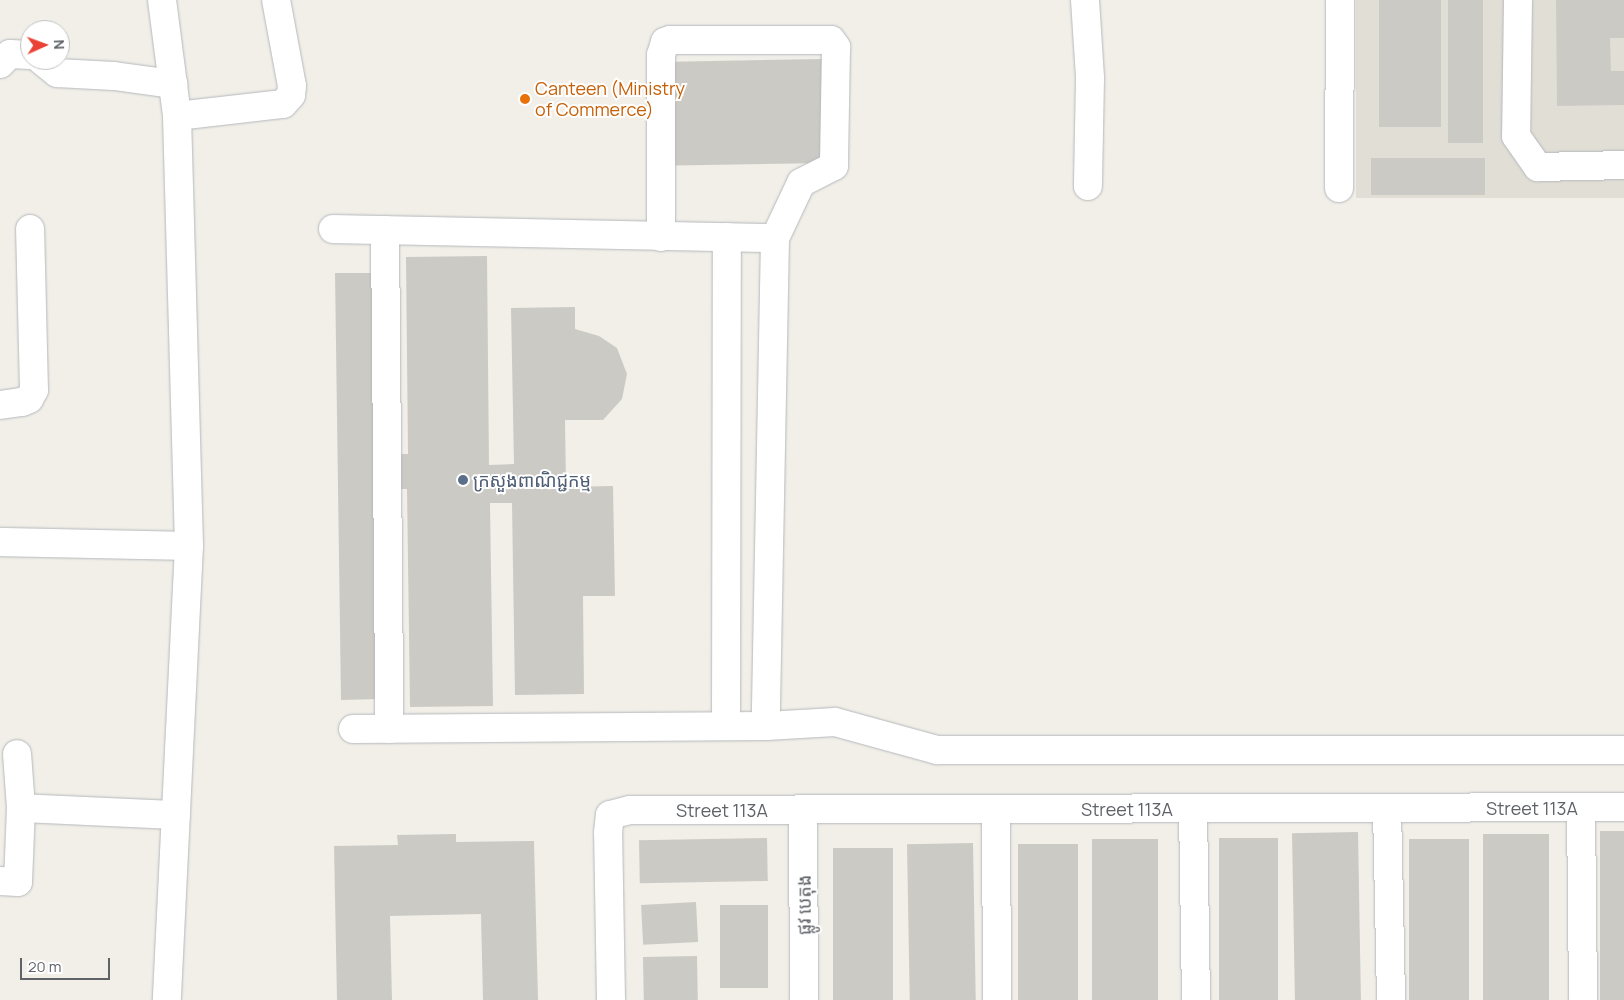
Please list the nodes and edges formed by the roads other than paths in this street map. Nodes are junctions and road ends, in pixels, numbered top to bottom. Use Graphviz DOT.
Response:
graph roads {
  1 [pos="162,0"];
  2 [pos="276,0"];
  3 [pos="1086,0"];
  4 [pos="1340,0"];
  5 [pos="1518,0"];
  6 [pos="20,54"];
  7 [pos="0,64"];
  8 [pos="53,70"];
  9 [pos="173,84"];
  10 [pos="178,116"];
  11 [pos="1624,165"];
  12 [pos="1088,186"];
  13 [pos="1339,188"];
  14 [pos="30,229"];
  15 [pos="332,229"];
  16 [pos="385,230"];
  17 [pos="661,237"];
  18 [pos="728,238"];
  19 [pos="775,238"];
  20 [pos="0,404"];
  21 [pos="0,542"];
  22 [pos="188,546"];
  23 [pos="726,726"];
  24 [pos="766,726"];
  25 [pos="354,729"];
  26 [pos="389,729"];
  27 [pos="1624,750"];
  28 [pos="17,754"];
  29 [pos="1624,807"];
  30 [pos="21,808"];
  31 [pos="1387,808"];
  32 [pos="1581,808"];
  33 [pos="996,809"];
  34 [pos="1193,809"];
  35 [pos="803,810"];
  36 [pos="176,815"];
  37 [pos="0,881"];
  38 [pos="167,1000"];
  39 [pos="611,1000"];
  40 [pos="804,1000"];
  41 [pos="997,1000"];
  42 [pos="1196,1000"];
  43 [pos="1391,1000"];
  44 [pos="1583,1000"];
  1 -- 9 [label="street"];
  2 -- 10 [label="street"];
  3 -- 12 [label="street"];
  4 -- 13 [label="street"];
  5 -- 11 [label="street"];
  6 -- 7 [label="street"];
  8 -- 9 [label="street"];
  9 -- 10 [label="street"];
  10 -- 22 [label="street"];
  14 -- 20 [label="street"];
  15 -- 16 [label="street"];
  16 -- 17 [label="street"];
  16 -- 26 [label="street"];
  17 -- 18 [label="street"];
  17 -- 19 [label="street"];
  18 -- 19 [label="street"];
  18 -- 23 [label="street"];
  19 -- 24 [label="street"];
  21 -- 22 [label="street"];
  22 -- 36 [label="street"];
  23 -- 24 [label="street"];
  23 -- 26 [label="street"];
  24 -- 27 [label="street"];
  25 -- 26 [label="street"];
  28 -- 30 [label="street"];
  29 -- 32 [label="street, Street 113A"];
  30 -- 36 [label="street"];
  30 -- 37 [label="street"];
  31 -- 32 [label="street, Street 113A"];
  31 -- 34 [label="street, Street 113A"];
  31 -- 43 [label="street"];
  32 -- 44 [label="street"];
  33 -- 34 [label="street, Street 113A"];
  33 -- 35 [label="street, Street 113A"];
  33 -- 41 [label="street"];
  34 -- 42 [label="street"];
  35 -- 39 [label="street, Street 113A"];
  35 -- 40 [label="street, ផ្លូវ បេតុង"];
  36 -- 38 [label="street"];
}
